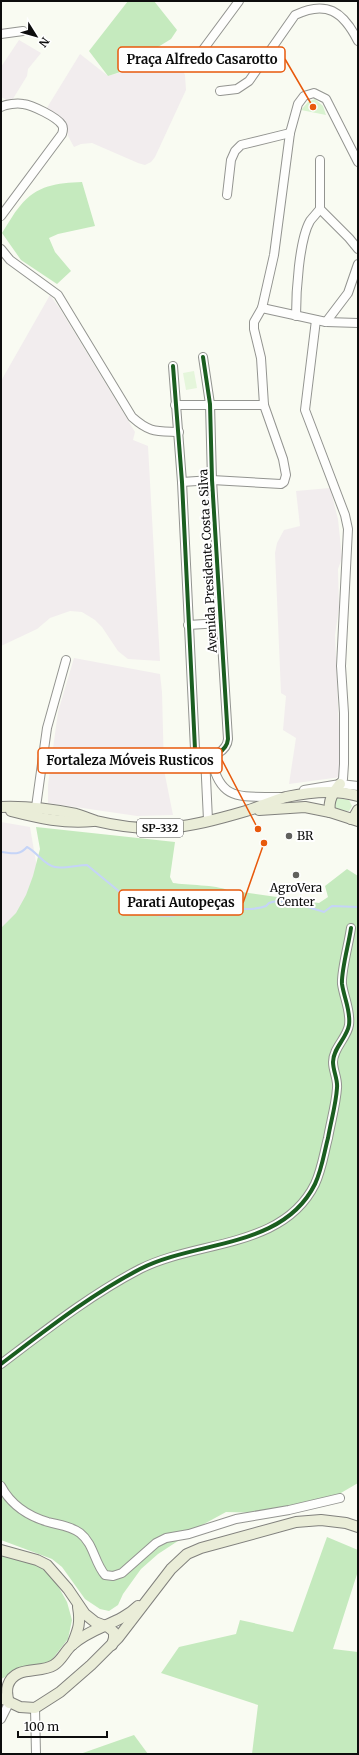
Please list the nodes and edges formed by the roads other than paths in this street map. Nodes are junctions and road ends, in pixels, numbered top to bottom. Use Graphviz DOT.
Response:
graph roads {
  1 [pos="239,1"];
  2 [pos="23,31"];
  3 [pos="1,34"];
  4 [pos="358,41"];
  5 [pos="191,66"];
  6 [pos="220,91"];
  7 [pos="1,107"];
  8 [pos="290,133"];
  9 [pos="320,160"];
  10 [pos="358,162"];
  11 [pos="227,195"];
  12 [pos="320,209"];
  13 [pos="1,216"];
  14 [pos="1,249"];
  15 [pos="358,249"];
  16 [pos="358,264"];
  17 [pos="262,308"];
  18 [pos="296,316"];
  19 [pos="316,320"];
  20 [pos="326,322"];
  21 [pos="358,323"];
  22 [pos="203,356"];
  23 [pos="173,366"];
  24 [pos="210,404"];
  25 [pos="175,405"];
  26 [pos="264,406"];
  27 [pos="179,432"];
  28 [pos="212,480"];
  29 [pos="182,482"];
  30 [pos="221,622"];
  31 [pos="188,625"];
  32 [pos="66,660"];
  33 [pos="208,757"];
  34 [pos="358,786"];
  35 [pos="337,788"];
  36 [pos="358,796"];
  37 [pos="286,797"];
  38 [pos="36,807"];
  39 [pos="1,808"];
  40 [pos="358,810"];
  41 [pos="247,811"];
  42 [pos="330,812"];
  43 [pos="208,820"];
  44 [pos="354,820"];
  45 [pos="96,821"];
  46 [pos="351,928"];
  47 [pos="1,1364"];
  48 [pos="1,1486"];
  49 [pos="340,1498"];
  50 [pos="358,1527"];
  51 [pos="1,1550"];
  52 [pos="157,1586"];
  53 [pos="77,1601"];
  54 [pos="102,1626"];
  55 [pos="72,1645"];
  56 [pos="112,1645"];
  57 [pos="16,1674"];
  58 [pos="1,1682"];
  59 [pos="5,1700"];
  60 [pos="35,1708"];
  61 [pos="1,1719"];
  62 [pos="36,1754"];
  1 -- 5 [label="street"];
  2 -- 3 [label="street"];
  4 -- 6 [label="street"];
  7 -- 13 [label="street"];
  8 -- 10 [label="street"];
  8 -- 11 [label="street"];
  8 -- 17 [label="street"];
  9 -- 12 [label="street"];
  12 -- 15 [label="street"];
  12 -- 18 [label="street"];
  14 -- 27 [label="street"];
  16 -- 20 [label="street"];
  17 -- 18 [label="street"];
  17 -- 26 [label="street"];
  18 -- 19 [label="street"];
  19 -- 20 [label="street"];
  19 -- 35 [label="street"];
  20 -- 21 [label="street"];
  22 -- 24 [label="street, Avenida Presidente Costa e Silva"];
  23 -- 25 [label="street"];
  24 -- 25 [label="street"];
  24 -- 26 [label="street"];
  24 -- 28 [label="street, Avenida Presidente Costa e Silva"];
  25 -- 27 [label="street"];
  26 -- 28 [label="street"];
  27 -- 29 [label="street"];
  28 -- 29 [label="street"];
  28 -- 30 [label="street, Avenida Presidente Costa e Silva"];
  29 -- 31 [label="street"];
  30 -- 31 [label="street"];
  30 -- 33 [label="street, Avenida Presidente Costa e Silva"];
  31 -- 33 [label="street"];
  32 -- 38 [label="street"];
  33 -- 37 [label="street"];
  33 -- 43 [label="street"];
  34 -- 35 [label="street"];
  35 -- 36 [label="main road, SP-332"];
  35 -- 37 [label="main road, SP-332"];
  35 -- 42 [label="main road"];
  37 -- 41 [label="main road, SP-332"];
  38 -- 39 [label="main road, SP-332"];
  38 -- 45 [label="main road, SP-332"];
  39 -- 45 [label="main road, SP-332"];
  40 -- 44 [label="main road"];
  41 -- 42 [label="main road, SP-332"];
  41 -- 43 [label="main road, SP-332"];
  42 -- 44 [label="main road, SP-332"];
  43 -- 45 [label="main road, SP-332"];
  46 -- 47 [label="street"];
  48 -- 49 [label="street"];
  50 -- 52 [label="main road"];
  51 -- 53 [label="main road"];
  52 -- 54 [label="main road"];
  52 -- 56 [label="main road"];
  53 -- 54 [label="main road"];
  53 -- 55 [label="main road"];
  54 -- 55 [label="main road"];
  54 -- 56 [label="main road"];
  55 -- 57 [label="main road"];
  56 -- 60 [label="main road"];
  57 -- 58 [label="main road"];
  57 -- 59 [label="main road"];
  59 -- 60 [label="main road"];
  59 -- 61 [label="street"];
  60 -- 62 [label="street"];
}
